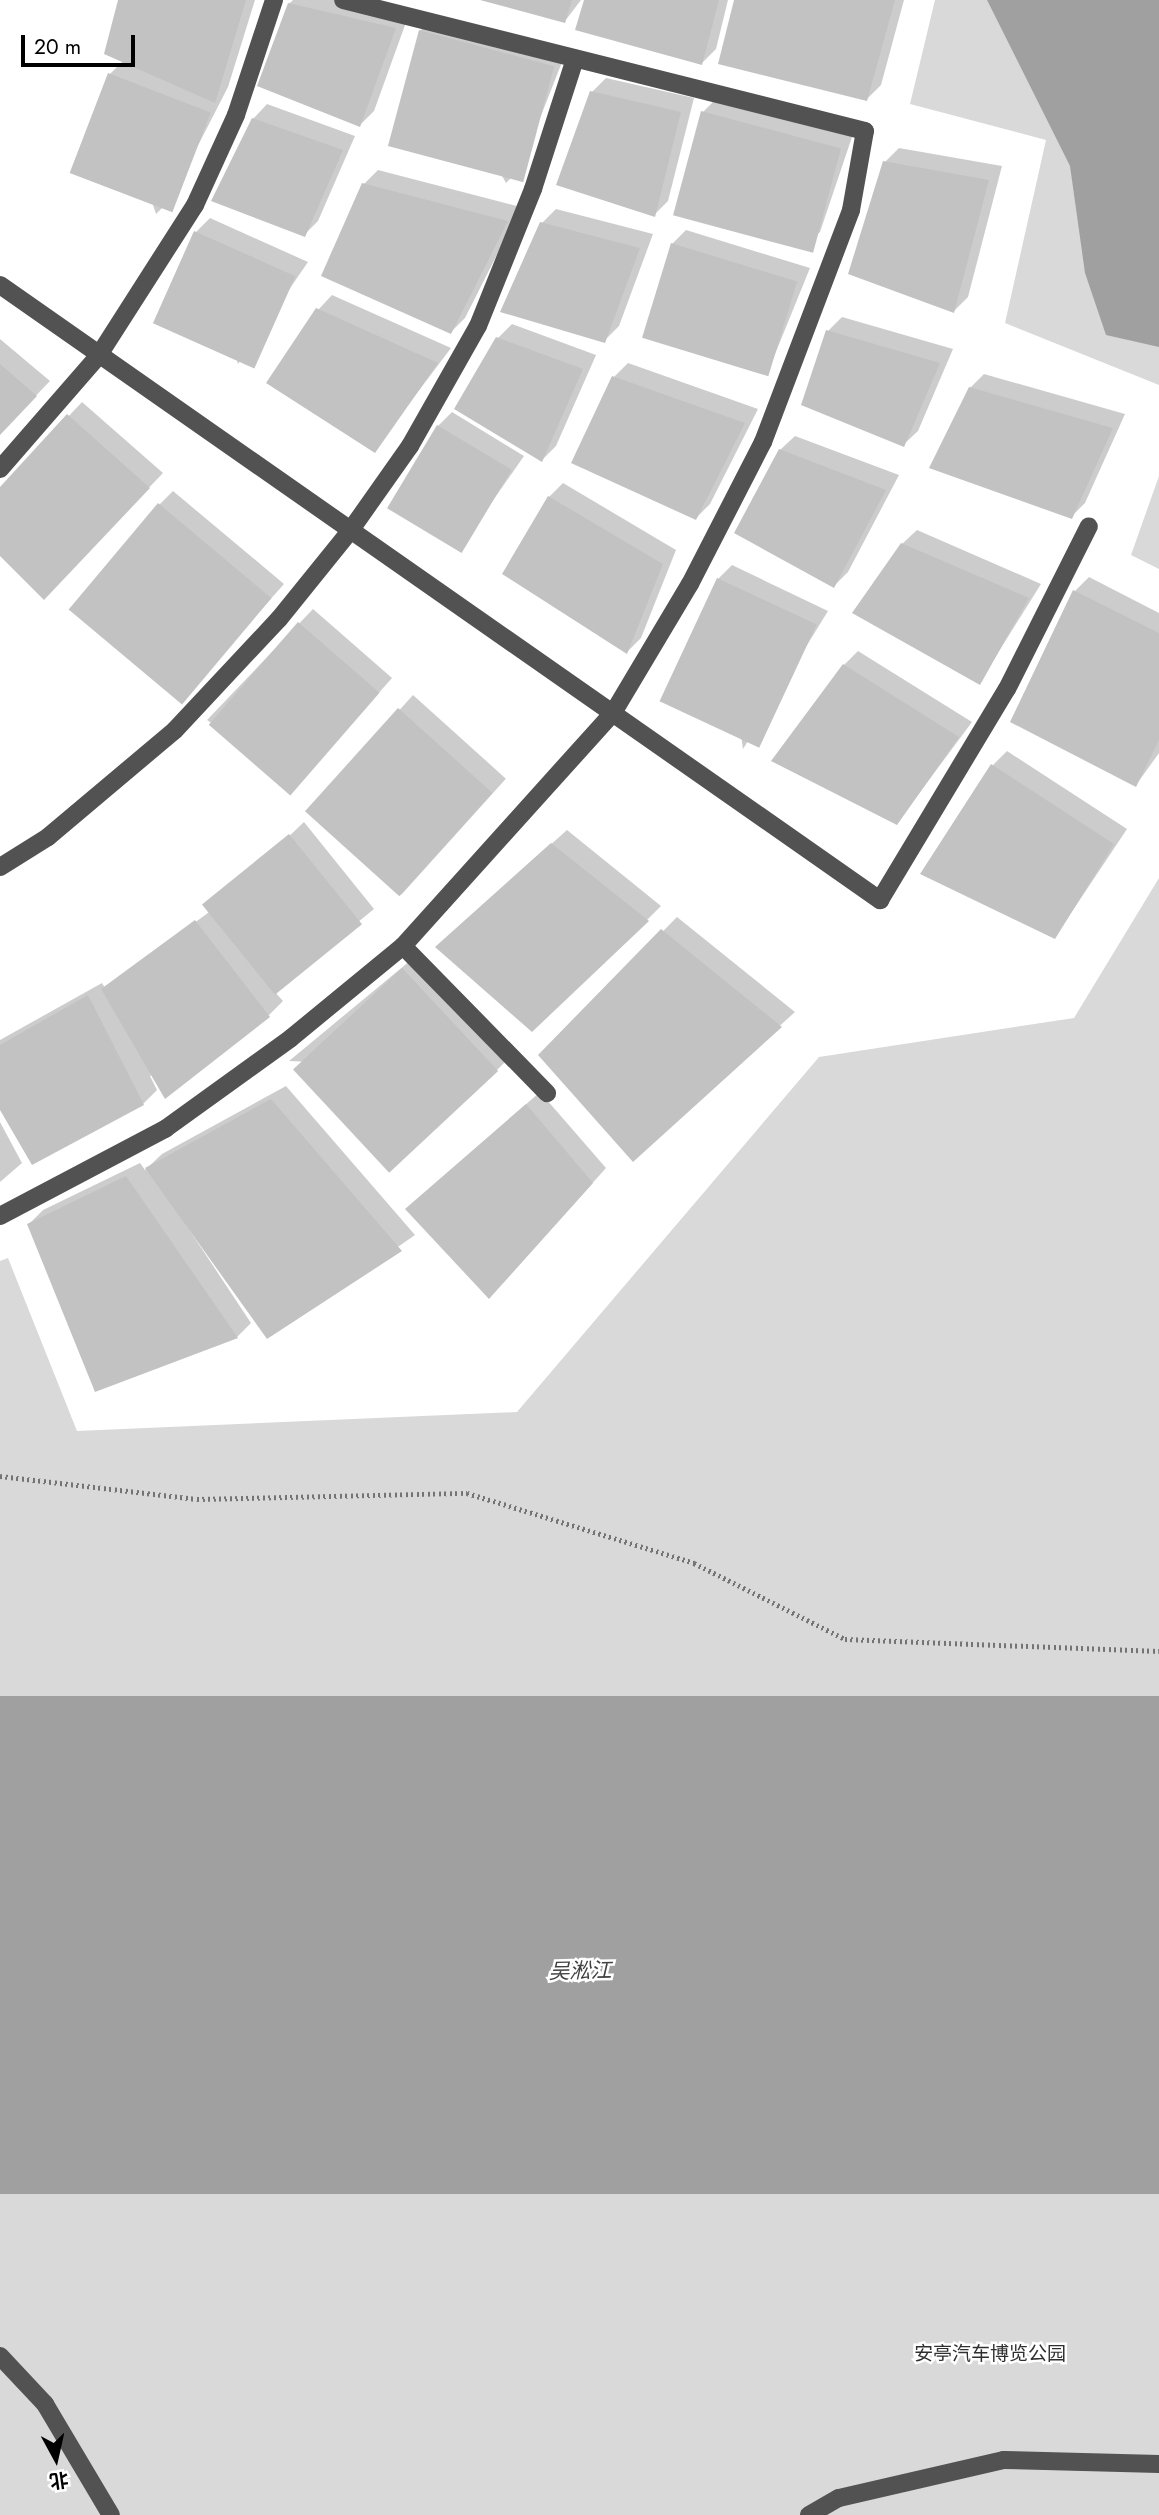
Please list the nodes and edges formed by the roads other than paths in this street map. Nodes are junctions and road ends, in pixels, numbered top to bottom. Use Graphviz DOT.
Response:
graph roads {
  1 [pos="274,0"];
  2 [pos="343,0"];
  3 [pos="575,59"];
  4 [pos="0,285"];
  5 [pos="99,355"];
  6 [pos="0,469"];
  7 [pos="1089,526"];
  8 [pos="350,531"];
  9 [pos="613,713"];
  10 [pos="0,867"];
  11 [pos="403,946"];
  12 [pos="547,1093"];
  13 [pos="0,1216"];
  14 [pos="0,2356"];
  15 [pos="1159,2464"];
  16 [pos="111,2515"];
  17 [pos="809,2515"];
  1 -- 5 [label="street"];
  2 -- 3 [label="street"];
  3 -- 8 [label="street"];
  3 -- 9 [label="street"];
  4 -- 5 [label="street"];
  5 -- 6 [label="street"];
  5 -- 8 [label="street"];
  7 -- 9 [label="street"];
  8 -- 9 [label="street"];
  8 -- 10 [label="street"];
  9 -- 11 [label="street"];
  11 -- 12 [label="street"];
  11 -- 13 [label="street"];
  14 -- 16 [label="street"];
  15 -- 17 [label="street"];
}
